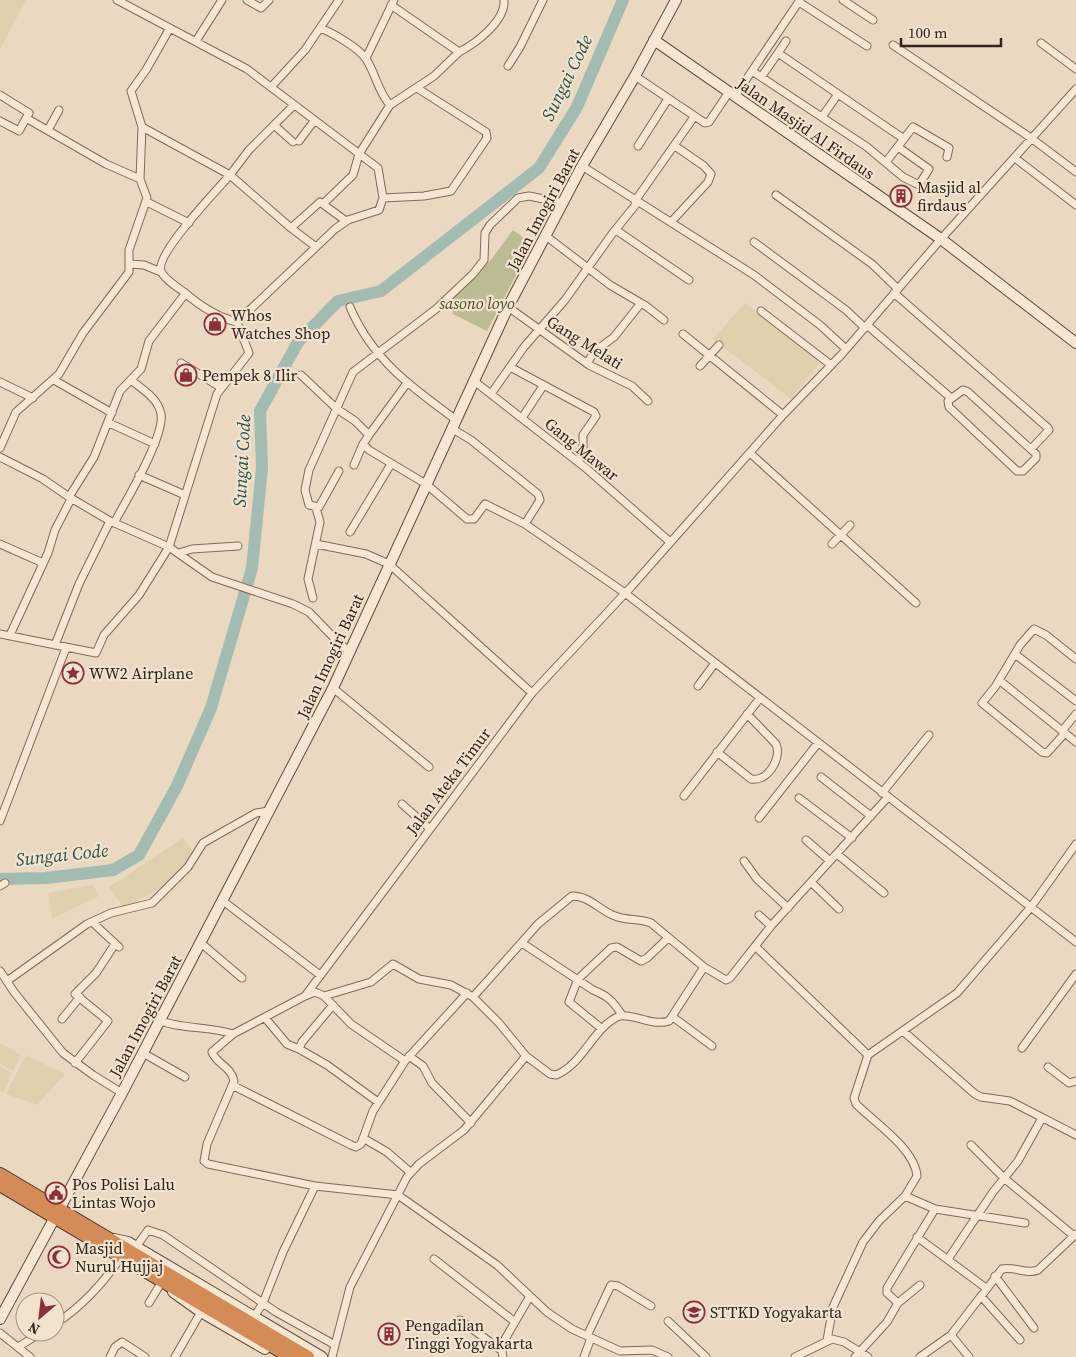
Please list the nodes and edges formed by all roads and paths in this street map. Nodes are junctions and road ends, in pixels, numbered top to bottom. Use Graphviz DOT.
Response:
graph roads {
  1 [pos="117,0"];
  2 [pos="222,0"];
  3 [pos="247,0"];
  4 [pos="269,0"];
  5 [pos="339,0"];
  6 [pos="504,0"];
  7 [pos="543,0"];
  8 [pos="676,0"];
  9 [pos="843,0"];
  10 [pos="800,1"];
  11 [pos="393,2"];
  12 [pos="873,20"];
  13 [pos="170,28"];
  14 [pos="320,28"];
  15 [pos="654,40"];
  16 [pos="196,41"];
  17 [pos="786,41"];
  18 [pos="1041,43"];
  19 [pos="893,45"];
  20 [pos="867,46"];
  21 [pos="459,52"];
  22 [pos="778,54"];
  23 [pos="366,58"];
  24 [pos="508,66"];
  25 [pos="1076,70"];
  26 [pos="752,71"];
  27 [pos="635,76"];
  28 [pos="762,76"];
  29 [pos="272,86"];
  30 [pos="417,88"];
  31 [pos="1076,89"];
  32 [pos="732,94"];
  33 [pos="838,94"];
  34 [pos="0,95"];
  35 [pos="668,99"];
  36 [pos="294,105"];
  37 [pos="390,105"];
  38 [pos="59,110"];
  39 [pos="694,117"];
  40 [pos="822,117"];
  41 [pos="26,118"];
  42 [pos="0,121"];
  43 [pos="314,121"];
  44 [pos="274,125"];
  45 [pos="142,128"];
  46 [pos="48,130"];
  47 [pos="1031,138"];
  48 [pos="904,139"];
  49 [pos="638,146"];
  50 [pos="675,146"];
  51 [pos="898,147"];
  52 [pos="359,154"];
  53 [pos="946,157"];
  54 [pos="1015,158"];
  55 [pos="886,162"];
  56 [pos="582,166"];
  57 [pos="1076,172"];
  58 [pos="230,175"];
  59 [pos="140,179"];
  60 [pos="776,195"];
  61 [pos="383,198"];
  62 [pos="146,202"];
  63 [pos="636,202"];
  64 [pos="324,203"];
  65 [pos="563,203"];
  66 [pos="1076,205"];
  67 [pos="346,221"];
  68 [pos="672,221"];
  69 [pos="189,223"];
  70 [pos="291,228"];
  71 [pos="616,230"];
  72 [pos="546,236"];
  73 [pos="941,239"];
  74 [pos="754,242"];
  75 [pos="316,247"];
  76 [pos="129,264"];
  77 [pos="590,269"];
  78 [pos="161,272"];
  79 [pos="689,280"];
  80 [pos="896,291"];
  81 [pos="185,294"];
  82 [pos="641,304"];
  83 [pos="350,307"];
  84 [pos="508,307"];
  85 [pos="761,310"];
  86 [pos="664,320"];
  87 [pos="237,322"];
  88 [pos="866,327"];
  89 [pos="538,330"];
  90 [pos="683,334"];
  91 [pos="1076,343"];
  92 [pos="719,345"];
  93 [pos="846,349"];
  94 [pos="378,354"];
  95 [pos="710,354"];
  96 [pos="181,363"];
  97 [pos="587,363"];
  98 [pos="831,365"];
  99 [pos="700,366"];
  100 [pos="510,367"];
  101 [pos="301,375"];
  102 [pos="54,380"];
  103 [pos="131,380"];
  104 [pos="474,381"];
  105 [pos="0,382"];
  106 [pos="407,383"];
  107 [pos="543,386"];
  108 [pos="220,387"];
  109 [pos="491,394"];
  110 [pos="33,398"];
  111 [pos="951,398"];
  112 [pos="648,401"];
  113 [pos="337,409"];
  114 [pos="112,413"];
  115 [pos="783,415"];
  116 [pos="522,418"];
  117 [pos="109,423"];
  118 [pos="453,424"];
  119 [pos="369,435"];
  120 [pos="154,444"];
  121 [pos="363,444"];
  122 [pos="0,448"];
  123 [pos="1031,449"];
  124 [pos="750,453"];
  125 [pos="0,457"];
  126 [pos="578,462"];
  127 [pos="391,464"];
  128 [pos="354,465"];
  129 [pos="338,471"];
  130 [pos="139,475"];
  131 [pos="426,484"];
  132 [pos="185,495"];
  133 [pos="70,498"];
  134 [pos="316,508"];
  135 [pos="112,522"];
  136 [pos="525,524"];
  137 [pos="850,525"];
  138 [pos="350,532"];
  139 [pos="841,535"];
  140 [pos="670,542"];
  141 [pos="0,544"];
  142 [pos="316,544"];
  143 [pos="832,544"];
  144 [pos="238,546"];
  145 [pos="169,547"];
  146 [pos="179,554"];
  147 [pos="43,563"];
  148 [pos="389,564"];
  149 [pos="625,593"];
  150 [pos="313,598"];
  151 [pos="916,603"];
  152 [pos="0,634"];
  153 [pos="10,635"];
  154 [pos="55,645"];
  155 [pos="66,648"];
  156 [pos="350,652"];
  157 [pos="1015,654"];
  158 [pos="1076,658"];
  159 [pos="716,663"];
  160 [pos="999,680"];
  161 [pos="698,686"];
  162 [pos="333,688"];
  163 [pos="532,693"];
  164 [pos="760,698"];
  165 [pos="1076,701"];
  166 [pos="747,714"];
  167 [pos="1076,714"];
  168 [pos="1063,732"];
  169 [pos="929,735"];
  170 [pos="1076,742"];
  171 [pos="818,743"];
  172 [pos="718,752"];
  173 [pos="429,767"];
  174 [pos="821,776"];
  175 [pos="885,795"];
  176 [pos="684,796"];
  177 [pos="799,798"];
  178 [pos="402,804"];
  179 [pos="269,811"];
  180 [pos="872,816"];
  181 [pos="759,818"];
  182 [pos="0,821"];
  183 [pos="429,828"];
  184 [pos="852,838"];
  185 [pos="806,840"];
  186 [pos="1076,844"];
  187 [pos="837,854"];
  188 [pos="744,861"];
  189 [pos="830,861"];
  190 [pos="811,882"];
  191 [pos="884,893"];
  192 [pos="223,901"];
  193 [pos="1030,907"];
  194 [pos="788,908"];
  195 [pos="839,909"];
  196 [pos="759,915"];
  197 [pos="92,922"];
  198 [pos="771,926"];
  199 [pos="667,938"];
  200 [pos="1076,942"];
  201 [pos="200,943"];
  202 [pos="522,943"];
  203 [pos="756,947"];
  204 [pos="704,967"];
  205 [pos="0,971"];
  206 [pos="1076,974"];
  207 [pos="320,976"];
  208 [pos="242,978"];
  209 [pos="578,979"];
  210 [pos="6,981"];
  211 [pos="470,995"];
  212 [pos="305,996"];
  213 [pos="324,996"];
  214 [pos="80,997"];
  215 [pos="333,1005"];
  216 [pos="622,1015"];
  217 [pos="673,1016"];
  218 [pos="62,1019"];
  219 [pos="266,1019"];
  220 [pos="159,1020"];
  221 [pos="602,1028"];
  222 [pos="903,1031"];
  223 [pos="233,1034"];
  224 [pos="712,1046"];
  225 [pos="1022,1048"];
  226 [pos="299,1049"];
  227 [pos="142,1053"];
  228 [pos="868,1055"];
  229 [pos="526,1056"];
  230 [pos="407,1059"];
  231 [pos="75,1064"];
  232 [pos="1048,1067"];
  233 [pos="184,1077"];
  234 [pos="1076,1081"];
  235 [pos="232,1085"];
  236 [pos="122,1093"];
  237 [pos="378,1102"];
  238 [pos="1042,1118"];
  239 [pos="471,1123"];
  240 [pos="1076,1135"];
  241 [pos="364,1138"];
  242 [pos="972,1145"];
  243 [pos="410,1172"];
  244 [pos="1004,1178"];
  245 [pos="0,1182"];
  246 [pos="315,1186"];
  247 [pos="398,1195"];
  248 [pos="905,1196"];
  249 [pos="935,1209"];
  250 [pos="57,1214"];
  251 [pos="979,1215"];
  252 [pos="1024,1223"];
  253 [pos="1075,1235"];
  254 [pos="917,1237"];
  255 [pos="108,1238"];
  256 [pos="136,1247"];
  257 [pos="120,1258"];
  258 [pos="434,1259"];
  259 [pos="948,1259"];
  260 [pos="995,1276"];
  261 [pos="163,1283"];
  262 [pos="920,1285"];
  263 [pos="986,1288"];
  264 [pos="530,1296"];
  265 [pos="981,1296"];
  266 [pos="149,1303"];
  267 [pos="263,1303"];
  268 [pos="898,1303"];
  269 [pos="202,1304"];
  270 [pos="651,1306"];
  271 [pos="65,1316"];
  272 [pos="254,1317"];
  273 [pos="0,1320"];
  274 [pos="460,1320"];
  275 [pos="668,1321"];
  276 [pos="515,1322"];
  277 [pos="1034,1328"];
  278 [pos="0,1333"];
  279 [pos="951,1335"];
  280 [pos="589,1337"];
  281 [pos="826,1340"];
  282 [pos="1020,1340"];
  283 [pos="26,1342"];
  284 [pos="335,1345"];
  285 [pos="18,1347"];
  286 [pos="502,1353"];
  287 [pos="619,1354"];
  288 [pos="858,1355"];
  289 [pos="30,1357"];
  290 [pos="110,1357"];
  291 [pos="145,1357"];
  292 [pos="175,1357"];
  293 [pos="279,1357"];
  294 [pos="290,1357"];
  295 [pos="308,1357"];
  296 [pos="322,1357"];
  297 [pos="332,1357"];
  298 [pos="584,1357"];
  299 [pos="668,1357"];
  300 [pos="706,1357"];
  301 [pos="795,1357"];
  302 [pos="868,1357"];
  303 [pos="920,1357"];
  304 [pos="969,1357"];
  1 -- 13 [label="street"];
  2 -- 16 [label="street"];
  3 -- 4 [label="street"];
  5 -- 14 [label="street"];
  6 -- 21 [label="street"];
  7 -- 24 [label="street"];
  8 -- 15 [label="main road, Jalan Imogiri Barat"];
  9 -- 12 [label="street"];
  10 -- 20 [label="street"];
  10 -- 26 [label="street"];
  11 -- 21 [label="street"];
  11 -- 23 [label="street"];
  13 -- 16 [label="street"];
  13 -- 45 [label="street"];
  14 -- 23 [label="street"];
  14 -- 29 [label="street"];
  15 -- 27 [label="main road, Jalan Imogiri Barat"];
  15 -- 32 [label="main road, Jalan Masjid Al Firdaus"];
  16 -- 29 [label="street"];
  17 -- 22 [label="street"];
  18 -- 25 [label="street"];
  19 -- 47 [label="street"];
  21 -- 30 [label="street"];
  22 -- 28 [label="street"];
  22 -- 33 [label="street"];
  23 -- 37 [label="street"];
  26 -- 28 [label="street"];
  26 -- 32 [label="street"];
  27 -- 35 [label="street"];
  27 -- 56 [label="main road, Jalan Imogiri Barat"];
  28 -- 40 [label="street"];
  29 -- 36 [label="street"];
  30 -- 37 [label="street"];
  30 -- 61 [label="street"];
  31 -- 47 [label="street, Jalan Ateka Timur"];
  32 -- 39 [label="street"];
  32 -- 73 [label="main road, Jalan Masjid Al Firdaus"];
  33 -- 40 [label="street"];
  33 -- 48 [label="street"];
  34 -- 41 [label="street"];
  35 -- 39 [label="street"];
  35 -- 49 [label="street"];
  36 -- 43 [label="street"];
  36 -- 44 [label="street"];
  37 -- 52 [label="street"];
  38 -- 46 [label="street"];
  39 -- 50 [label="street"];
  40 -- 55 [label="street"];
  41 -- 42 [label="street"];
  41 -- 46 [label="street"];
  43 -- 44 [label="street"];
  43 -- 52 [label="street"];
  44 -- 58 [label="street"];
  45 -- 58 [label="street"];
  45 -- 59 [label="street"];
  46 -- 59 [label="street"];
  47 -- 54 [label="street, Jalan Ateka Timur"];
  47 -- 57 [label="street"];
  48 -- 51 [label="street"];
  48 -- 53 [label="street"];
  50 -- 63 [label="street"];
  50 -- 68 [label="street"];
  51 -- 55 [label="street"];
  51 -- 55 [label="street"];
  52 -- 61 [label="street"];
  52 -- 64 [label="street"];
  54 -- 66 [label="street"];
  54 -- 73 [label="street, Jalan Ateka Timur"];
  56 -- 63 [label="street"];
  56 -- 65 [label="main road, Jalan Imogiri Barat"];
  58 -- 69 [label="street"];
  58 -- 70 [label="street"];
  59 -- 62 [label="street"];
  60 -- 80 [label="street"];
  61 -- 67 [label="street"];
  62 -- 69 [label="street"];
  62 -- 76 [label="street"];
  63 -- 68 [label="street"];
  63 -- 71 [label="street"];
  64 -- 67 [label="street"];
  64 -- 70 [label="street"];
  65 -- 72 [label="main road, Jalan Imogiri Barat"];
  65 -- 94 [label="street"];
  67 -- 75 [label="street"];
  68 -- 93 [label="street"];
  69 -- 78 [label="street"];
  70 -- 75 [label="street"];
  71 -- 77 [label="street"];
  71 -- 79 [label="street"];
  72 -- 77 [label="street"];
  72 -- 84 [label="main road, Jalan Imogiri Barat"];
  73 -- 80 [label="street, Jalan Ateka Timur"];
  73 -- 91 [label="main road, Jalan Masjid Al Firdaus"];
  74 -- 88 [label="street"];
  75 -- 87 [label="street"];
  76 -- 78 [label="street"];
  76 -- 102 [label="street"];
  77 -- 82 [label="street"];
  77 -- 89 [label="street"];
  78 -- 81 [label="street"];
  80 -- 88 [label="street, Jalan Ateka Timur"];
  80 -- 123 [label="street"];
  81 -- 87 [label="street"];
  81 -- 103 [label="street"];
  82 -- 86 [label="street"];
  82 -- 97 [label="street"];
  83 -- 94 [label="street"];
  84 -- 89 [label="street, Gang Melati"];
  84 -- 104 [label="main road, Jalan Imogiri Barat"];
  85 -- 98 [label="street"];
  87 -- 108 [label="street"];
  88 -- 93 [label="street, Jalan Ateka Timur"];
  88 -- 111 [label="street"];
  89 -- 97 [label="street, Gang Melati"];
  89 -- 100 [label="street"];
  90 -- 95 [label="street"];
  92 -- 95 [label="street"];
  93 -- 98 [label="street, Jalan Ateka Timur"];
  94 -- 106 [label="street"];
  94 -- 113 [label="street"];
  95 -- 99 [label="street"];
  95 -- 115 [label="street"];
  96 -- 108 [label="street"];
  97 -- 112 [label="street, Gang Melati"];
  98 -- 115 [label="street, Jalan Ateka Timur"];
  100 -- 107 [label="street"];
  100 -- 109 [label="street"];
  101 -- 113 [label="street"];
  102 -- 110 [label="street"];
  102 -- 114 [label="street"];
  103 -- 114 [label="street"];
  103 -- 120 [label="street"];
  104 -- 109 [label="street, Gang Mawar"];
  104 -- 118 [label="main road, Jalan Imogiri Barat"];
  105 -- 110 [label="street"];
  106 -- 118 [label="street"];
  106 -- 119 [label="street"];
  107 -- 116 [label="street"];
  107 -- 126 [label="street"];
  108 -- 132 [label="street"];
  109 -- 116 [label="street, Gang Mawar"];
  110 -- 122 [label="street"];
  111 -- 123 [label="street"];
  111 -- 123 [label="street"];
  113 -- 119 [label="street"];
  113 -- 134 [label="street"];
  114 -- 117 [label="street"];
  115 -- 124 [label="street, Jalan Ateka Timur"];
  116 -- 126 [label="street, Gang Mawar"];
  117 -- 120 [label="street"];
  117 -- 133 [label="street"];
  118 -- 131 [label="main road, Jalan Imogiri Barat"];
  118 -- 136 [label="street"];
  119 -- 121 [label="street"];
  120 -- 130 [label="street"];
  121 -- 127 [label="street"];
  121 -- 128 [label="street"];
  124 -- 139 [label="street"];
  124 -- 140 [label="street, Jalan Ateka Timur"];
  125 -- 133 [label="street"];
  126 -- 140 [label="street, Gang Mawar"];
  127 -- 131 [label="street"];
  127 -- 138 [label="street"];
  129 -- 134 [label="street"];
  130 -- 132 [label="street"];
  130 -- 135 [label="street"];
  131 -- 136 [label="street"];
  131 -- 148 [label="main road, Jalan Imogiri Barat"];
  132 -- 145 [label="street"];
  133 -- 135 [label="street"];
  133 -- 147 [label="street"];
  134 -- 142 [label="street"];
  135 -- 145 [label="street"];
  135 -- 154 [label="street"];
  136 -- 149 [label="street"];
  137 -- 139 [label="street"];
  139 -- 143 [label="street"];
  139 -- 151 [label="street"];
  140 -- 149 [label="street, Jalan Ateka Timur"];
  141 -- 147 [label="street"];
  142 -- 148 [label="street"];
  142 -- 150 [label="street"];
  144 -- 146 [label="street"];
  145 -- 146 [label="street"];
  145 -- 155 [label="street"];
  146 -- 156 [label="street"];
  147 -- 153 [label="street"];
  148 -- 156 [label="main road, Jalan Imogiri Barat"];
  148 -- 163 [label="street"];
  149 -- 159 [label="street"];
  149 -- 163 [label="street, Jalan Ateka Timur"];
  152 -- 153 [label="street"];
  153 -- 154 [label="street"];
  154 -- 155 [label="street"];
  155 -- 182 [label="street"];
  156 -- 162 [label="main road, Jalan Imogiri Barat"];
  157 -- 158 [label="street"];
  157 -- 160 [label="street"];
  157 -- 165 [label="street"];
  159 -- 161 [label="street"];
  159 -- 164 [label="street"];
  160 -- 168 [label="street"];
  160 -- 168 [label="street"];
  162 -- 173 [label="street"];
  162 -- 179 [label="main road, Jalan Imogiri Barat"];
  163 -- 183 [label="street, Jalan Ateka Timur"];
  164 -- 166 [label="street"];
  164 -- 171 [label="street"];
  166 -- 172 [label="street"];
  166 -- 172 [label="street"];
  167 -- 168 [label="street"];
  168 -- 170 [label="street"];
  169 -- 175 [label="street"];
  171 -- 175 [label="street"];
  171 -- 181 [label="street"];
  172 -- 176 [label="street"];
  174 -- 180 [label="street"];
  175 -- 180 [label="street"];
  175 -- 193 [label="street"];
  177 -- 184 [label="street"];
  178 -- 183 [label="street"];
  179 -- 192 [label="main road, Jalan Imogiri Barat"];
  179 -- 197 [label="street"];
  180 -- 184 [label="street"];
  183 -- 207 [label="street, Jalan Ateka Timur"];
  184 -- 187 [label="street"];
  185 -- 189 [label="street"];
  186 -- 193 [label="street"];
  187 -- 189 [label="street"];
  187 -- 191 [label="street"];
  188 -- 194 [label="street"];
  189 -- 190 [label="street"];
  190 -- 194 [label="street"];
  190 -- 195 [label="street"];
  192 -- 201 [label="main road, Jalan Imogiri Barat"];
  192 -- 207 [label="street"];
  193 -- 200 [label="street"];
  193 -- 222 [label="street"];
  194 -- 198 [label="street"];
  196 -- 198 [label="street"];
  197 -- 210 [label="street"];
  197 -- 214 [label="street"];
  198 -- 203 [label="street"];
  199 -- 202 [label="street"];
  199 -- 204 [label="street"];
  199 -- 209 [label="street"];
  201 -- 208 [label="street"];
  201 -- 220 [label="main road, Jalan Imogiri Barat"];
  202 -- 209 [label="street"];
  202 -- 211 [label="street"];
  203 -- 204 [label="street"];
  203 -- 228 [label="street"];
  204 -- 217 [label="street"];
  205 -- 210 [label="street"];
  206 -- 225 [label="street"];
  207 -- 212 [label="street, Jalan Ateka Timur"];
  209 -- 216 [label="street"];
  209 -- 221 [label="street"];
  210 -- 231 [label="street"];
  211 -- 213 [label="street"];
  211 -- 229 [label="street"];
  211 -- 230 [label="street"];
  212 -- 213 [label="street"];
  212 -- 219 [label="street"];
  213 -- 215 [label="street"];
  214 -- 218 [label="street"];
  214 -- 231 [label="street"];
  215 -- 226 [label="street"];
  215 -- 230 [label="street"];
  216 -- 217 [label="street"];
  216 -- 221 [label="street"];
  217 -- 224 [label="street"];
  219 -- 223 [label="street"];
  219 -- 226 [label="street"];
  220 -- 223 [label="street"];
  220 -- 227 [label="main road, Jalan Imogiri Barat"];
  221 -- 229 [label="street"];
  222 -- 228 [label="street"];
  222 -- 238 [label="street"];
  223 -- 235 [label="street"];
  226 -- 237 [label="street"];
  227 -- 233 [label="street"];
  227 -- 236 [label="main road, Jalan Imogiri Barat"];
  228 -- 248 [label="street"];
  229 -- 239 [label="street"];
  230 -- 237 [label="street"];
  230 -- 239 [label="street"];
  231 -- 236 [label="street"];
  232 -- 234 [label="street"];
  235 -- 241 [label="street"];
  235 -- 246 [label="street"];
  236 -- 250 [label="main road, Jalan Imogiri Barat"];
  237 -- 241 [label="street"];
  238 -- 240 [label="street"];
  238 -- 244 [label="street"];
  239 -- 243 [label="street"];
  241 -- 243 [label="street"];
  242 -- 244 [label="street"];
  243 -- 247 [label="street"];
  244 -- 251 [label="street"];
  244 -- 253 [label="street"];
  245 -- 250 [label="highway"];
  246 -- 247 [label="street"];
  246 -- 267 [label="street"];
  247 -- 264 [label="street"];
  247 -- 284 [label="street"];
  248 -- 249 [label="street"];
  248 -- 281 [label="street"];
  249 -- 251 [label="street"];
  249 -- 254 [label="street"];
  250 -- 255 [label="highway"];
  250 -- 257 [label="highway"];
  250 -- 273 [label="main road, Jalan Imogiri Barat"];
  251 -- 252 [label="street"];
  251 -- 259 [label="street"];
  253 -- 260 [label="street"];
  254 -- 259 [label="street"];
  254 -- 268 [label="street"];
  255 -- 256 [label="main road"];
  255 -- 269 [label="highway"];
  256 -- 267 [label="street"];
  256 -- 272 [label="main road"];
  257 -- 261 [label="highway"];
  257 -- 271 [label="street"];
  258 -- 276 [label="street"];
  259 -- 263 [label="street"];
  260 -- 263 [label="street"];
  260 -- 277 [label="street"];
  261 -- 266 [label="street"];
  261 -- 269 [label="highway"];
  262 -- 268 [label="street"];
  263 -- 265 [label="street"];
  264 -- 276 [label="street"];
  264 -- 280 [label="street"];
  265 -- 279 [label="street"];
  265 -- 282 [label="street"];
  267 -- 272 [label="street"];
  267 -- 284 [label="street"];
  268 -- 288 [label="street"];
  269 -- 292 [label="street"];
  269 -- 293 [label="main road"];
  269 -- 294 [label="highway"];
  269 -- 295 [label="highway"];
  270 -- 280 [label="street"];
  272 -- 296 [label="main road"];
  274 -- 286 [label="street"];
  275 -- 300 [label="street"];
  276 -- 286 [label="street"];
  278 -- 285 [label="street"];
  279 -- 303 [label="street"];
  279 -- 304 [label="street"];
  280 -- 287 [label="street"];
  280 -- 298 [label="street"];
  281 -- 288 [label="street"];
  281 -- 301 [label="street"];
  283 -- 285 [label="street"];
  284 -- 297 [label="street"];
  285 -- 289 [label="street"];
  287 -- 299 [label="street"];
  288 -- 302 [label="street"];
  290 -- 291 [label="street"];
}
